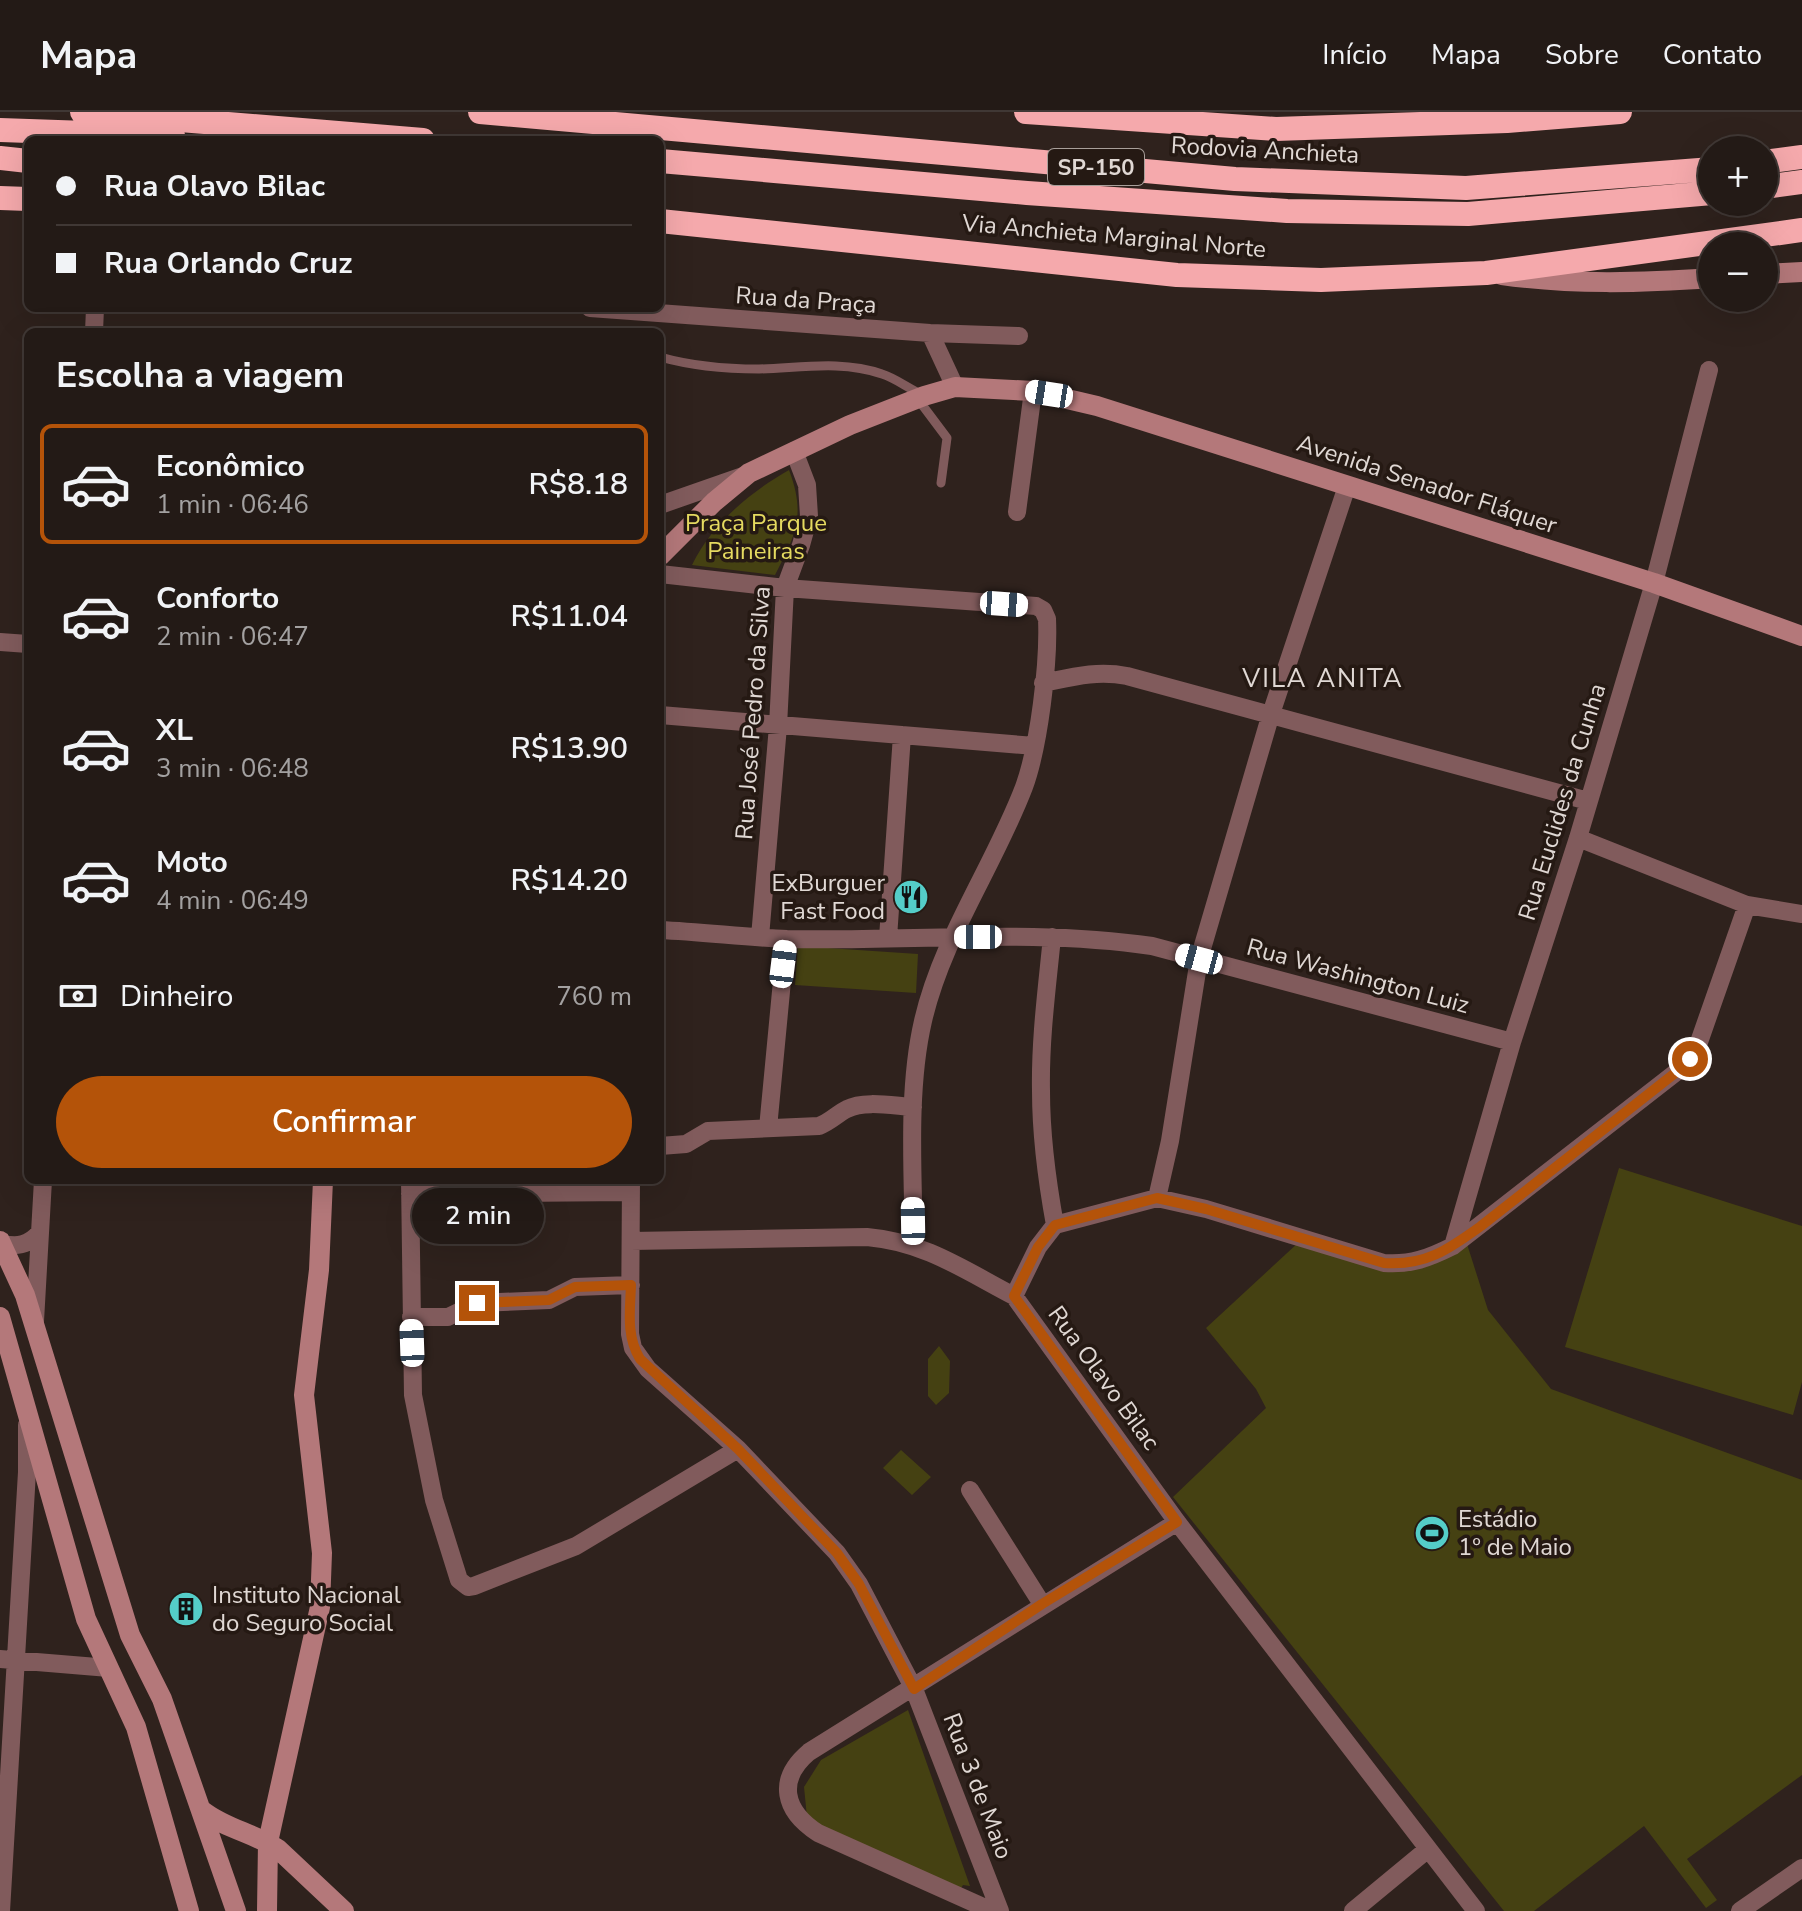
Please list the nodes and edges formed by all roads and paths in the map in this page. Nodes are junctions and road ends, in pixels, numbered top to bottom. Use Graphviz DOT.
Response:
graph roads {
  1 [pos="82,112"];
  2 [pos="480,112"];
  3 [pos="1026,112"];
  4 [pos="1314,112"];
  5 [pos="1479,112"];
  6 [pos="1620,112"];
  7 [pos="1507,121"];
  8 [pos="1271,129"];
  9 [pos="0,130"];
  10 [pos="176,136"];
  11 [pos="374,136"];
  12 [pos="1802,157"];
  13 [pos="0,158"];
  14 [pos="1778,160"];
  15 [pos="24,161"];
  16 [pos="664,161"];
  17 [pos="1698,170"];
  18 [pos="1802,182"];
  19 [pos="1778,185"];
  20 [pos="1698,194"];
  21 [pos="0,198"];
  22 [pos="24,199"];
  23 [pos="664,221"];
  24 [pos="1802,230"];
  25 [pos="1802,272"];
  26 [pos="1486,273"];
  27 [pos="1778,273"];
  28 [pos="1698,279"];
  29 [pos="644,312"];
  30 [pos="930,333"];
  31 [pos="1019,336"];
  32 [pos="664,358"];
  33 [pos="1709,370"];
  34 [pos="955,387"];
  35 [pos="1033,391"];
  36 [pos="920,397"];
  37 [pos="794,451"];
  38 [pos="749,473"];
  39 [pos="941,483"];
  40 [pos="1347,486"];
  41 [pos="664,504"];
  42 [pos="1017,512"];
  43 [pos="664,552"];
  44 [pos="664,574"];
  45 [pos="1654,583"];
  46 [pos="785,588"];
  47 [pos="1802,636"];
  48 [pos="0,642"];
  49 [pos="24,644"];
  50 [pos="1043,683"];
  51 [pos="664,715"];
  52 [pos="1270,717"];
  53 [pos="778,726"];
  54 [pos="902,735"];
  55 [pos="1035,746"];
  56 [pos="1588,801"];
  57 [pos="1578,838"];
  58 [pos="1747,905"];
  59 [pos="1802,914"];
  60 [pos="664,930"];
  61 [pos="760,937"];
  62 [pos="954,937"];
  63 [pos="1052,937"];
  64 [pos="888,938"];
  65 [pos="786,939"];
  66 [pos="1199,959"];
  67 [pos="1512,1042"];
  68 [pos="913,1107"];
  69 [pos="768,1128"];
  70 [pos="664,1146"];
  71 [pos="43,1184"];
  72 [pos="323,1184"];
  73 [pos="631,1186"];
  74 [pos="410,1187"];
  75 [pos="1157,1198"];
  76 [pos="1055,1225"];
  77 [pos="40,1232"];
  78 [pos="631,1241"];
  79 [pos="0,1242"];
  80 [pos="914,1245"];
  81 [pos="1453,1246"];
  82 [pos="631,1285"];
  83 [pos="1014,1296"];
  84 [pos="0,1317"];
  85 [pos="411,1317"];
  86 [pos="34,1325"];
  87 [pos="27,1406"];
  88 [pos="738,1449"];
  89 [pos="970,1490"];
  90 [pos="1177,1522"];
  91 [pos="1042,1604"];
  92 [pos="8,1659"];
  93 [pos="109,1668"];
  94 [pos="914,1689"];
  95 [pos="203,1811"];
  96 [pos="268,1842"];
  97 [pos="1428,1849"];
  98 [pos="1802,1868"];
  99 [pos="1,1904"];
  100 [pos="267,1908"];
  101 [pos="189,1911"];
  102 [pos="236,1911"];
  103 [pos="344,1911"];
  104 [pos="992,1911"];
  105 [pos="1000,1911"];
  106 [pos="1353,1911"];
  107 [pos="1476,1911"];
  108 [pos="1740,1911"];
  1 -- 11 [label="highway"];
  2 -- 17 [label="highway, Rodovia Anchieta / SP-150"];
  3 -- 8 [label="highway, SP-150"];
  4 -- 8 [label="highway"];
  5 -- 7 [label="highway"];
  6 -- 7 [label="highway, SP-150"];
  7 -- 8 [label="highway, SP-150"];
  9 -- 10 [label="highway"];
  12 -- 14 [label="highway"];
  13 -- 15 [label="highway"];
  16 -- 20 [label="highway, SP-150"];
  18 -- 19 [label="highway"];
  21 -- 22 [label="highway"];
  23 -- 26 [label="highway, Via Anchieta Marginal Norte"];
  24 -- 26 [label="highway, Via Anchieta Marginal Norte"];
  25 -- 27 [label="street"];
  26 -- 28 [label="street"];
  29 -- 30 [label="street, Rua da Praça"];
  30 -- 31 [label="street, Rua da Praça"];
  30 -- 34 [label="street"];
  32 -- 36 [label="lane"];
  33 -- 45 [label="street, Rua Euclides da Cunha"];
  34 -- 35 [label="street, Avenida Senador Fláquer"];
  34 -- 36 [label="street, Avenida Senador Fláquer"];
  35 -- 40 [label="street, Avenida Senador Fláquer"];
  35 -- 42 [label="street"];
  36 -- 37 [label="street, Avenida Senador Fláquer"];
  36 -- 39 [label="lane"];
  37 -- 38 [label="street, Avenida Senador Fláquer"];
  37 -- 46 [label="street, Rua José Pedro da Silva"];
  38 -- 41 [label="street"];
  38 -- 43 [label="street, Avenida Senador Fláquer"];
  40 -- 45 [label="street, Avenida Senador Fláquer"];
  40 -- 52 [label="street"];
  44 -- 46 [label="street"];
  45 -- 47 [label="street, Avenida Senador Fláquer"];
  45 -- 56 [label="street, Rua Euclides da Cunha"];
  46 -- 50 [label="street"];
  46 -- 53 [label="street, Rua José Pedro da Silva"];
  48 -- 49 [label="street"];
  50 -- 52 [label="street"];
  50 -- 55 [label="street"];
  51 -- 53 [label="street"];
  52 -- 56 [label="street"];
  52 -- 66 [label="street"];
  53 -- 54 [label="street"];
  53 -- 61 [label="street, Rua José Pedro da Silva"];
  54 -- 55 [label="street"];
  54 -- 64 [label="street"];
  55 -- 62 [label="street"];
  56 -- 57 [label="street, Rua Euclides da Cunha"];
  57 -- 58 [label="street"];
  57 -- 67 [label="street, Rua Euclides da Cunha"];
  58 -- 59 [label="street"];
  58 -- 81 [label="street"];
  60 -- 61 [label="street, Rua Washington Luiz"];
  61 -- 65 [label="street, Rua Washington Luiz"];
  62 -- 63 [label="street, Rua Washington Luiz"];
  62 -- 64 [label="street, Rua Washington Luiz"];
  62 -- 68 [label="street"];
  63 -- 66 [label="street, Rua Washington Luiz"];
  63 -- 76 [label="street"];
  64 -- 65 [label="street, Rua Washington Luiz"];
  65 -- 69 [label="street"];
  66 -- 67 [label="street, Rua Washington Luiz"];
  66 -- 75 [label="street"];
  67 -- 81 [label="street, Rua Euclides da Cunha"];
  68 -- 69 [label="street"];
  68 -- 80 [label="street"];
  69 -- 70 [label="street"];
  71 -- 77 [label="street"];
  72 -- 96 [label="street"];
  73 -- 74 [label="street"];
  73 -- 78 [label="street, Rua 3 de Maio"];
  74 -- 85 [label="street"];
  75 -- 76 [label="street"];
  75 -- 81 [label="street"];
  76 -- 83 [label="street, Rua Olavo Bilac"];
  77 -- 79 [label="street"];
  77 -- 86 [label="street"];
  78 -- 80 [label="street"];
  78 -- 82 [label="street, Rua 3 de Maio"];
  79 -- 86 [label="street"];
  80 -- 83 [label="street"];
  82 -- 85 [label="street"];
  82 -- 88 [label="street, Rua 3 de Maio"];
  83 -- 90 [label="street, Rua Olavo Bilac"];
  84 -- 87 [label="street"];
  85 -- 88 [label="street"];
  86 -- 95 [label="street"];
  87 -- 92 [label="street"];
  87 -- 93 [label="street"];
  88 -- 94 [label="street, Rua 3 de Maio"];
  89 -- 91 [label="street"];
  90 -- 91 [label="street"];
  90 -- 97 [label="street, Rua Olavo Bilac"];
  91 -- 94 [label="street"];
  92 -- 93 [label="street"];
  92 -- 99 [label="street"];
  93 -- 101 [label="street"];
  94 -- 104 [label="street"];
  94 -- 105 [label="street, Rua 3 de Maio"];
  95 -- 96 [label="street"];
  95 -- 102 [label="street"];
  96 -- 100 [label="street"];
  96 -- 103 [label="street"];
  97 -- 106 [label="street"];
  97 -- 107 [label="street, Rua Olavo Bilac"];
  98 -- 108 [label="street"];
}
